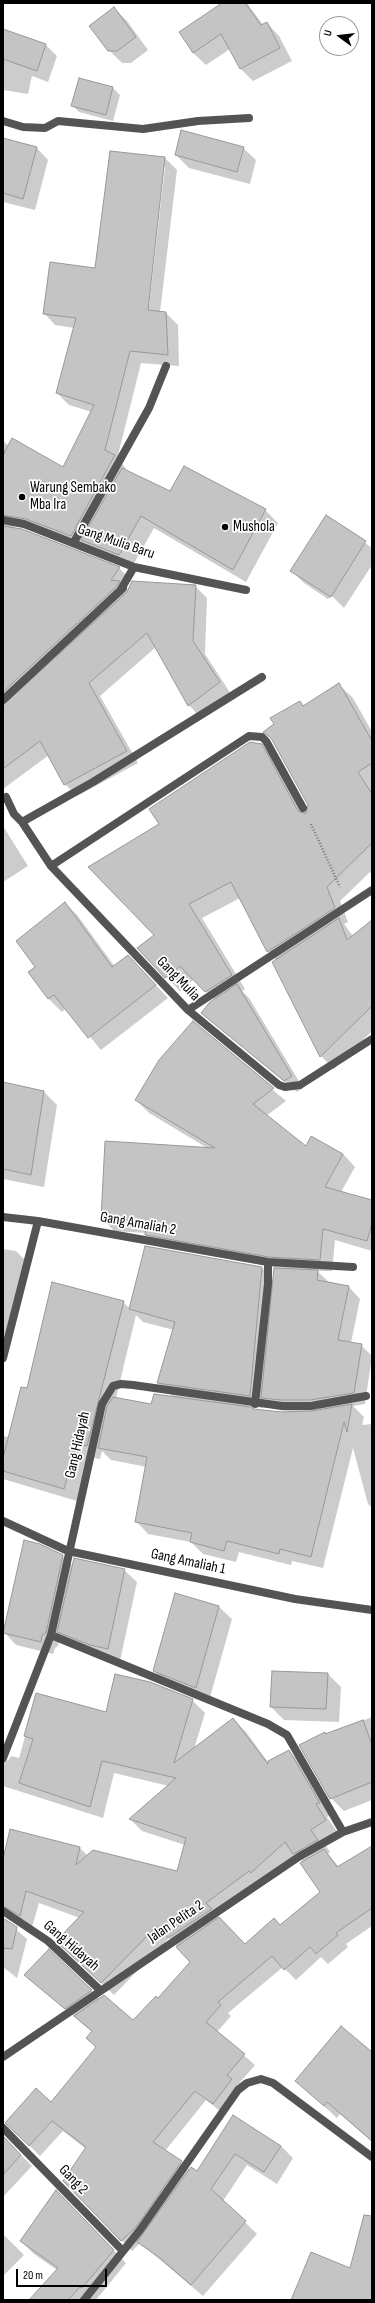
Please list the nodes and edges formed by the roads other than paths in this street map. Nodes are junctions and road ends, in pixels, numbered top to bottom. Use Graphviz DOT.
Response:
graph roads {
  1 [pos="249,118"];
  2 [pos="3,121"];
  3 [pos="166,366"];
  4 [pos="3,520"];
  5 [pos="74,542"];
  6 [pos="134,567"];
  7 [pos="246,590"];
  8 [pos="262,677"];
  9 [pos="3,700"];
  10 [pos="4,796"];
  11 [pos="303,808"];
  12 [pos="22,822"];
  13 [pos="50,866"];
  14 [pos="372,890"];
  15 [pos="188,1010"];
  16 [pos="372,1039"];
  17 [pos="3,1217"];
  18 [pos="38,1221"];
  19 [pos="268,1262"];
  20 [pos="353,1267"];
  21 [pos="3,1358"];
  22 [pos="366,1396"];
  23 [pos="255,1404"];
  24 [pos="3,1521"];
  25 [pos="68,1550"];
  26 [pos="372,1610"];
  27 [pos="51,1635"];
  28 [pos="3,1758"];
  29 [pos="372,1822"];
  30 [pos="343,1832"];
  31 [pos="3,1911"];
  32 [pos="100,1990"];
  33 [pos="3,2057"];
  34 [pos="3,2128"];
  35 [pos="372,2157"];
  36 [pos="123,2251"];
  37 [pos="84,2300"];
  1 -- 2 [label="street"];
  3 -- 5 [label="street"];
  4 -- 5 [label="street, Gang Mulia Baru"];
  5 -- 6 [label="street, Gang Mulia Baru"];
  6 -- 7 [label="street, Gang Mulia Baru"];
  6 -- 9 [label="street"];
  8 -- 12 [label="street"];
  10 -- 12 [label="street, Gang Mulia"];
  11 -- 13 [label="street"];
  12 -- 13 [label="street, Gang Mulia"];
  13 -- 15 [label="street, Gang Mulia"];
  14 -- 15 [label="street"];
  15 -- 16 [label="street, Gang Mulia"];
  17 -- 18 [label="street, Gang Amaliah 2"];
  18 -- 19 [label="street, Gang Amaliah 2"];
  18 -- 21 [label="street"];
  19 -- 20 [label="street, Gang Amaliah 2"];
  19 -- 23 [label="street"];
  22 -- 23 [label="street, Gang Hidayah"];
  23 -- 25 [label="street, Gang Hidayah"];
  24 -- 25 [label="street, Gang Amaliah 1"];
  25 -- 26 [label="street, Gang Amaliah 1"];
  25 -- 27 [label="street, Gang Hidayah"];
  27 -- 28 [label="street, Gang Hidayah"];
  27 -- 30 [label="street"];
  29 -- 30 [label="street, Jalan Pelita 2"];
  30 -- 32 [label="street, Jalan Pelita 2"];
  31 -- 32 [label="street, Gang Hidayah"];
  32 -- 33 [label="street, Jalan Pelita 2"];
  34 -- 36 [label="street, Gang 2"];
  35 -- 36 [label="street"];
  36 -- 37 [label="street"];
}
